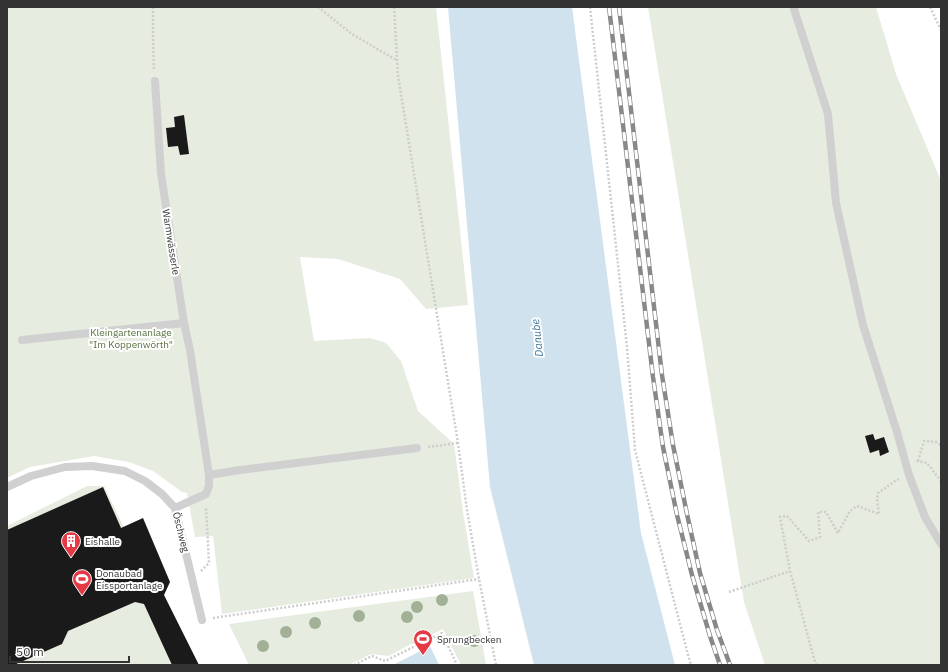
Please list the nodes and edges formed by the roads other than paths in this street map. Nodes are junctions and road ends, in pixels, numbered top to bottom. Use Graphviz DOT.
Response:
graph roads {
  1 [pos="794,7"];
  2 [pos="155,81"];
  3 [pos="184,323"];
  4 [pos="22,340"];
  5 [pos="418,448"];
  6 [pos="209,475"];
  7 [pos="7,486"];
  8 [pos="175,508"];
  9 [pos="941,544"];
  10 [pos="202,620"];
  1 -- 9 [label="lane"];
  2 -- 3 [label="lane, Warmwässerle"];
  3 -- 4 [label="lane"];
  3 -- 6 [label="lane, Warmwässerle"];
  5 -- 6 [label="lane"];
  6 -- 8 [label="lane, Warmwässerle"];
  7 -- 8 [label="lane, Öschweg"];
  8 -- 10 [label="lane, Öschweg"];
}
